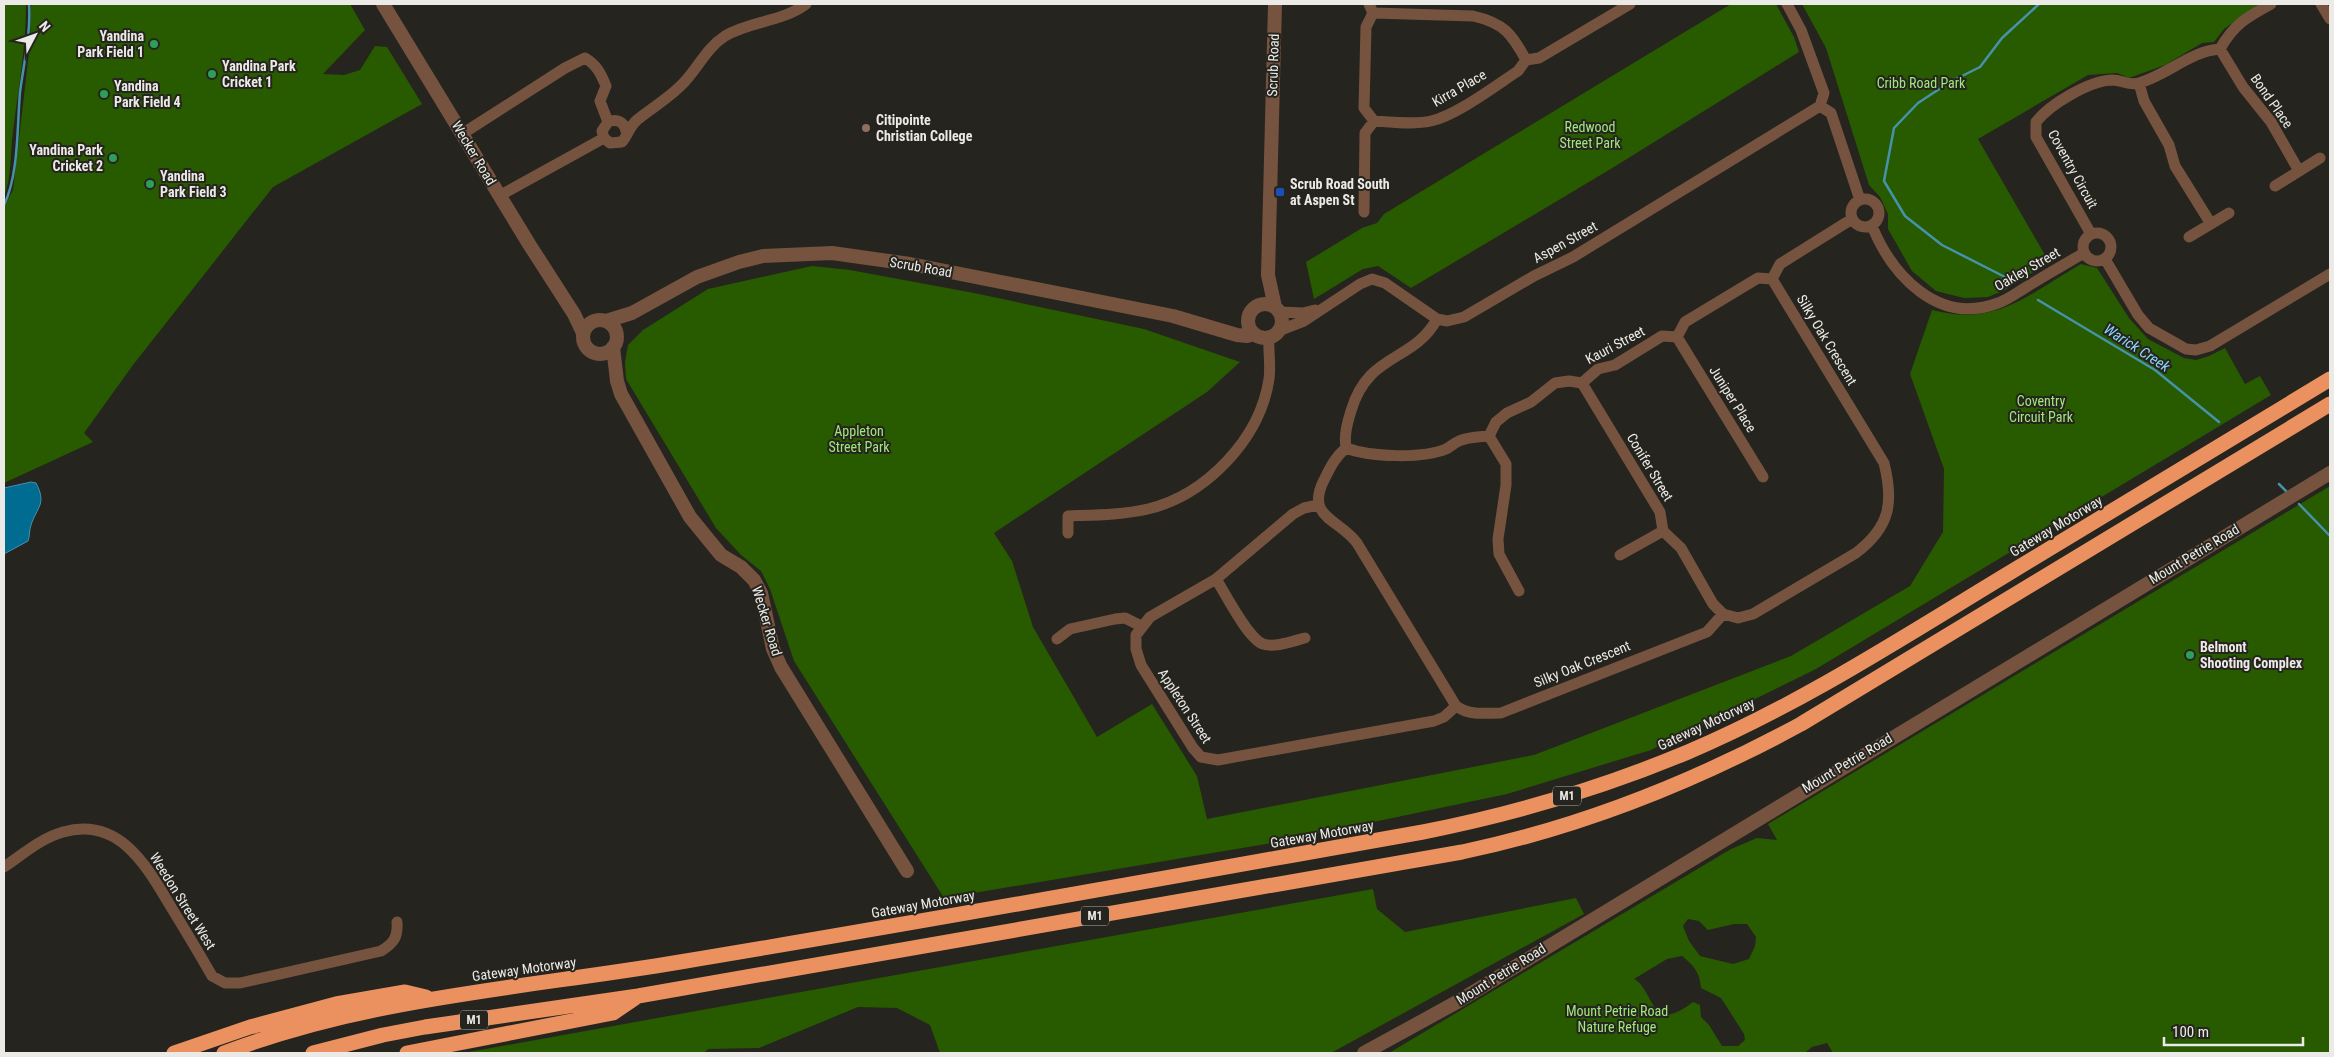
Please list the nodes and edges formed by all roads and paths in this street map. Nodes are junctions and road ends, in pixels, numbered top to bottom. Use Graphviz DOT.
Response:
graph roads {
  1 [pos="383,4"];
  2 [pos="806,4"];
  3 [pos="1275,4"];
  4 [pos="1630,4"];
  5 [pos="1787,4"];
  6 [pos="2271,4"];
  7 [pos="2321,4"];
  8 [pos="1371,8"];
  9 [pos="2330,19"];
  10 [pos="2220,48"];
  11 [pos="1526,60"];
  12 [pos="2139,83"];
  13 [pos="1820,106"];
  14 [pos="1374,121"];
  15 [pos="608,122"];
  16 [pos="626,131"];
  17 [pos="462,134"];
  18 [pos="604,138"];
  19 [pos="2320,158"];
  20 [pos="2299,171"];
  21 [pos="2274,186"];
  22 [pos="499,196"];
  23 [pos="1860,200"];
  24 [pos="1364,212"];
  25 [pos="2229,213"];
  26 [pos="1852,218"];
  27 [pos="2211,224"];
  28 [pos="1872,226"];
  29 [pos="2091,234"];
  30 [pos="2189,237"];
  31 [pos="2084,253"];
  32 [pos="2105,259"];
  33 [pos="2330,274"];
  34 [pos="1268,275"];
  35 [pos="1772,279"];
  36 [pos="567,301"];
  37 [pos="1321,308"];
  38 [pos="1253,310"];
  39 [pos="1277,310"];
  40 [pos="632,313"];
  41 [pos="1438,319"];
  42 [pos="603,320"];
  43 [pos="1218,328"];
  44 [pos="583,333"];
  45 [pos="1253,334"];
  46 [pos="1274,334"];
  47 [pos="1677,337"];
  48 [pos="615,342"];
  49 [pos="594,352"];
  50 [pos="2330,379"];
  51 [pos="617,382"];
  52 [pos="1582,384"];
  53 [pos="2330,404"];
  54 [pos="1490,436"];
  55 [pos="1346,448"];
  56 [pos="2330,473"];
  57 [pos="1763,477"];
  58 [pos="1318,505"];
  59 [pos="1663,532"];
  60 [pos="1068,533"];
  61 [pos="1620,555"];
  62 [pos="1216,579"];
  63 [pos="1519,590"];
  64 [pos="1724,614"];
  65 [pos="1141,626"];
  66 [pos="1305,638"];
  67 [pos="1057,639"];
  68 [pos="1456,706"];
  69 [pos="4,867"];
  70 [pos="907,871"];
  71 [pos="397,922"];
  72 [pos="638,996"];
  73 [pos="432,998"];
  74 [pos="174,1053"];
  75 [pos="224,1053"];
  76 [pos="313,1053"];
  77 [pos="407,1053"];
  78 [pos="1364,1053"];
  1 -- 17 [label="street, Wecker Road"];
  2 -- 16 [label="street"];
  3 -- 34 [label="street, Scrub Road"];
  4 -- 11 [label="street, Kirra Place"];
  5 -- 13 [label="street"];
  6 -- 10 [label="street"];
  7 -- 9 [label="street"];
  8 -- 11 [label="street"];
  8 -- 14 [label="street"];
  10 -- 12 [label="street, Coventry Circuit"];
  10 -- 20 [label="street, Bond Place"];
  11 -- 14 [label="street, Kirra Place"];
  12 -- 27 [label="street"];
  12 -- 29 [label="street, Coventry Circuit"];
  13 -- 23 [label="street"];
  13 -- 41 [label="street, Aspen Street"];
  14 -- 24 [label="street"];
  15 -- 16 [label="street"];
  15 -- 17 [label="street"];
  15 -- 18 [label="street"];
  16 -- 18 [label="street"];
  17 -- 22 [label="street, Wecker Road"];
  18 -- 22 [label="street"];
  19 -- 20 [label="street"];
  20 -- 21 [label="street"];
  22 -- 36 [label="street, Wecker Road"];
  23 -- 26 [label="street"];
  23 -- 28 [label="street"];
  25 -- 27 [label="street"];
  26 -- 28 [label="street"];
  26 -- 35 [label="street"];
  27 -- 30 [label="street"];
  28 -- 31 [label="street, Oakley Street"];
  29 -- 31 [label="street"];
  29 -- 32 [label="street"];
  31 -- 32 [label="street"];
  32 -- 33 [label="street"];
  34 -- 38 [label="street, Scrub Road"];
  34 -- 39 [label="street, Scrub Road"];
  35 -- 47 [label="street"];
  35 -- 64 [label="street, Silky Oak Crescent"];
  36 -- 42 [label="street, Wecker Road"];
  36 -- 44 [label="street, Wecker Road"];
  37 -- 39 [label="street"];
  37 -- 41 [label="street"];
  37 -- 46 [label="street"];
  38 -- 39 [label="street"];
  38 -- 43 [label="street"];
  38 -- 45 [label="street"];
  39 -- 46 [label="street"];
  40 -- 42 [label="street, Scrub Road"];
  40 -- 43 [label="street, Scrub Road"];
  40 -- 48 [label="street, Scrub Road"];
  41 -- 55 [label="street"];
  42 -- 44 [label="street"];
  42 -- 48 [label="street, Wecker Road"];
  43 -- 45 [label="street, Scrub Road"];
  44 -- 49 [label="street, Wecker Road"];
  45 -- 46 [label="street"];
  46 -- 60 [label="street"];
  47 -- 52 [label="street, Kauri Street"];
  47 -- 57 [label="street, Juniper Place"];
  48 -- 49 [label="street"];
  48 -- 51 [label="street, Wecker Road"];
  49 -- 51 [label="street, Wecker Road"];
  50 -- 73 [label="highway, Gateway Motorway / M1"];
  51 -- 70 [label="street, Wecker Road"];
  52 -- 54 [label="street, Kauri Street"];
  52 -- 59 [label="street, Conifer Street"];
  53 -- 72 [label="highway, M1"];
  54 -- 55 [label="street"];
  54 -- 63 [label="street"];
  55 -- 58 [label="street"];
  56 -- 78 [label="street, Mount Petrie Road"];
  58 -- 62 [label="street"];
  58 -- 68 [label="street"];
  59 -- 61 [label="street"];
  59 -- 64 [label="street"];
  62 -- 65 [label="street"];
  62 -- 66 [label="street"];
  64 -- 68 [label="street, Silky Oak Crescent"];
  65 -- 67 [label="street"];
  65 -- 68 [label="street, Appleton Street"];
  69 -- 71 [label="street, Weedon Street West"];
  72 -- 76 [label="highway, M1"];
  72 -- 77 [label="highway"];
  73 -- 74 [label="highway"];
  73 -- 75 [label="highway, Gateway Motorway / M1"];
}
